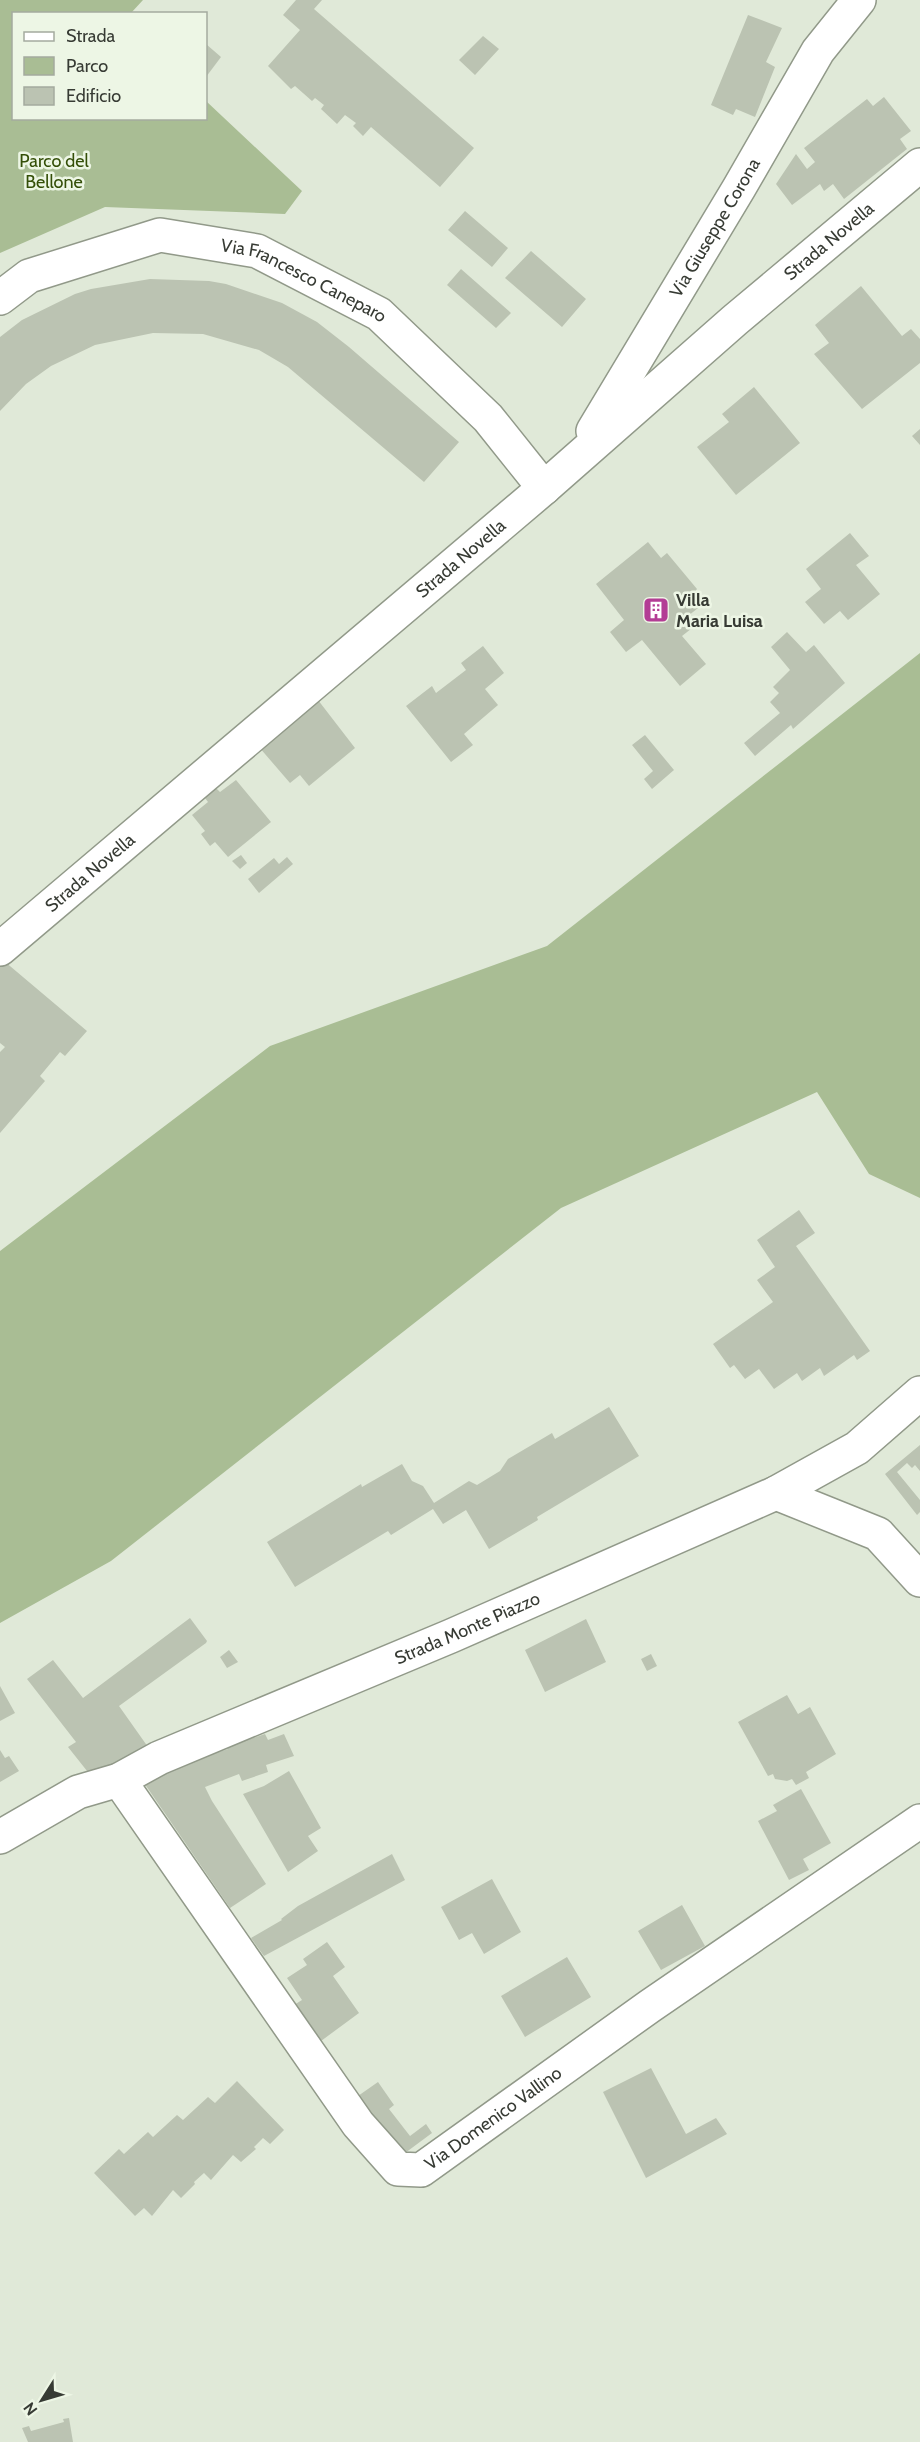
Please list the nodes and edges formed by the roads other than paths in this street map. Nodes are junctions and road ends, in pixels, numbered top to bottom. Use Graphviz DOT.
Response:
graph roads {
  1 [pos="859,0"];
  2 [pos="920,165"];
  3 [pos="0,298"];
  4 [pos="577,458"];
  5 [pos="544,488"];
  6 [pos="0,949"];
  7 [pos="920,1393"];
  8 [pos="776,1492"];
  9 [pos="920,1580"];
  10 [pos="119,1780"];
  11 [pos="920,1821"];
  12 [pos="0,1837"];
  1 -- 4 [label="street, Via Giuseppe Corona"];
  2 -- 4 [label="street, Strada Novella"];
  3 -- 5 [label="street, Via Francesco Caneparo"];
  4 -- 5 [label="street, Strada Novella"];
  5 -- 6 [label="street, Strada Novella"];
  7 -- 8 [label="street, Strada Monte Piazzo"];
  8 -- 9 [label="street"];
  8 -- 10 [label="street, Strada Monte Piazzo"];
  10 -- 11 [label="street, Via Domenico Vallino"];
  10 -- 12 [label="street, Strada Monte Piazzo"];
}
